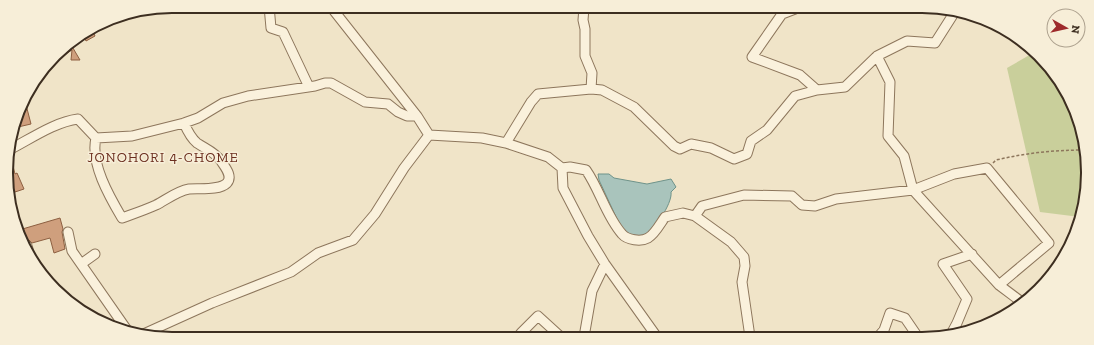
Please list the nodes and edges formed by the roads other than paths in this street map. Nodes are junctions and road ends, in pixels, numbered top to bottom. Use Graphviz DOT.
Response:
graph roads {
  1 [pos="270,13"];
  2 [pos="336,13"];
  3 [pos="584,13"];
  4 [pos="785,13"];
  5 [pos="952,16"];
  6 [pos="877,56"];
  7 [pos="309,87"];
  8 [pos="591,89"];
  9 [pos="817,90"];
  10 [pos="417,116"];
  11 [pos="184,123"];
  12 [pos="430,135"];
  13 [pos="96,138"];
  14 [pos="506,143"];
  15 [pos="15,148"];
  16 [pos="562,168"];
  17 [pos="913,190"];
  18 [pos="695,216"];
  19 [pos="68,232"];
  20 [pos="95,254"];
  21 [pos="972,254"];
  22 [pos="81,264"];
  23 [pos="605,264"];
  24 [pos="999,285"];
  25 [pos="1018,299"];
  26 [pos="123,325"];
  27 [pos="954,329"];
  28 [pos="151,331"];
  29 [pos="522,332"];
  30 [pos="556,332"];
  31 [pos="585,332"];
  32 [pos="653,332"];
  33 [pos="749,332"];
  34 [pos="882,332"];
  35 [pos="914,332"];
  1 -- 7 [label="street"];
  2 -- 10 [label="street"];
  3 -- 8 [label="street"];
  4 -- 9 [label="street"];
  5 -- 6 [label="street"];
  6 -- 9 [label="street"];
  6 -- 17 [label="street"];
  7 -- 10 [label="street"];
  7 -- 11 [label="street"];
  8 -- 9 [label="street"];
  8 -- 14 [label="street"];
  10 -- 12 [label="street"];
  11 -- 13 [label="street"];
  11 -- 13 [label="street"];
  12 -- 14 [label="street"];
  12 -- 28 [label="street"];
  13 -- 15 [label="street"];
  14 -- 16 [label="street"];
  16 -- 18 [label="street"];
  16 -- 23 [label="street"];
  17 -- 18 [label="street"];
  17 -- 21 [label="street"];
  17 -- 24 [label="street"];
  18 -- 33 [label="street"];
  19 -- 22 [label="street"];
  20 -- 22 [label="street"];
  21 -- 24 [label="street"];
  21 -- 27 [label="street"];
  22 -- 26 [label="street"];
  23 -- 31 [label="street"];
  23 -- 32 [label="street"];
  24 -- 25 [label="street"];
  29 -- 30 [label="street"];
  34 -- 35 [label="street"];
}
